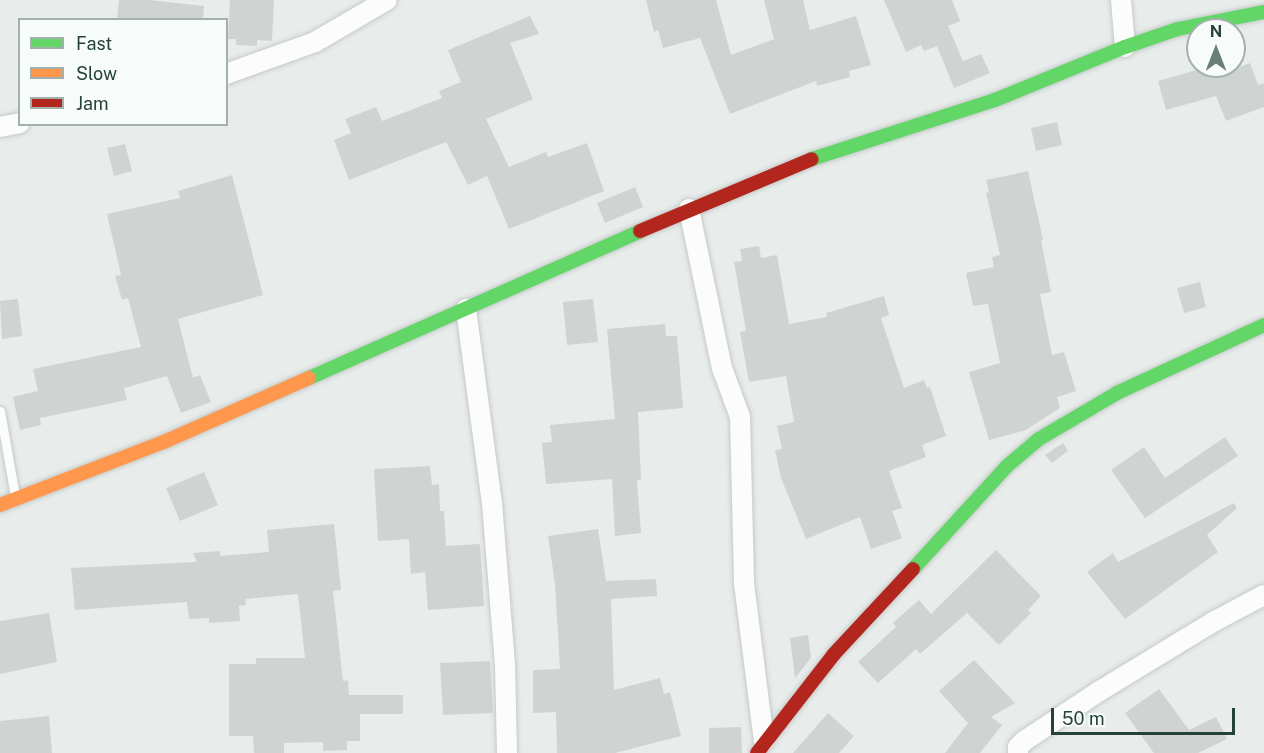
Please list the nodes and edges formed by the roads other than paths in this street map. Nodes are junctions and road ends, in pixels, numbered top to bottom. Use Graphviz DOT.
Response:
graph roads {
  1 [pos="384,0"];
  2 [pos="1121,0"];
  3 [pos="1264,12"];
  4 [pos="1125,47"];
  5 [pos="228,73"];
  6 [pos="18,123"];
  7 [pos="0,127"];
  8 [pos="689,209"];
  9 [pos="466,309"];
  10 [pos="1264,325"];
  11 [pos="0,411"];
  12 [pos="15,499"];
  13 [pos="0,505"];
  14 [pos="1264,596"];
  15 [pos="760,747"];
  16 [pos="507,753"];
  17 [pos="1018,753"];
  1 -- 5 [label="street"];
  2 -- 4 [label="street"];
  3 -- 4 [label="street"];
  4 -- 8 [label="street"];
  6 -- 7 [label="street"];
  8 -- 9 [label="street"];
  8 -- 15 [label="street"];
  9 -- 12 [label="street"];
  9 -- 16 [label="street"];
  10 -- 15 [label="street"];
  11 -- 12 [label="lane"];
  12 -- 13 [label="street"];
  14 -- 17 [label="street"];
}
